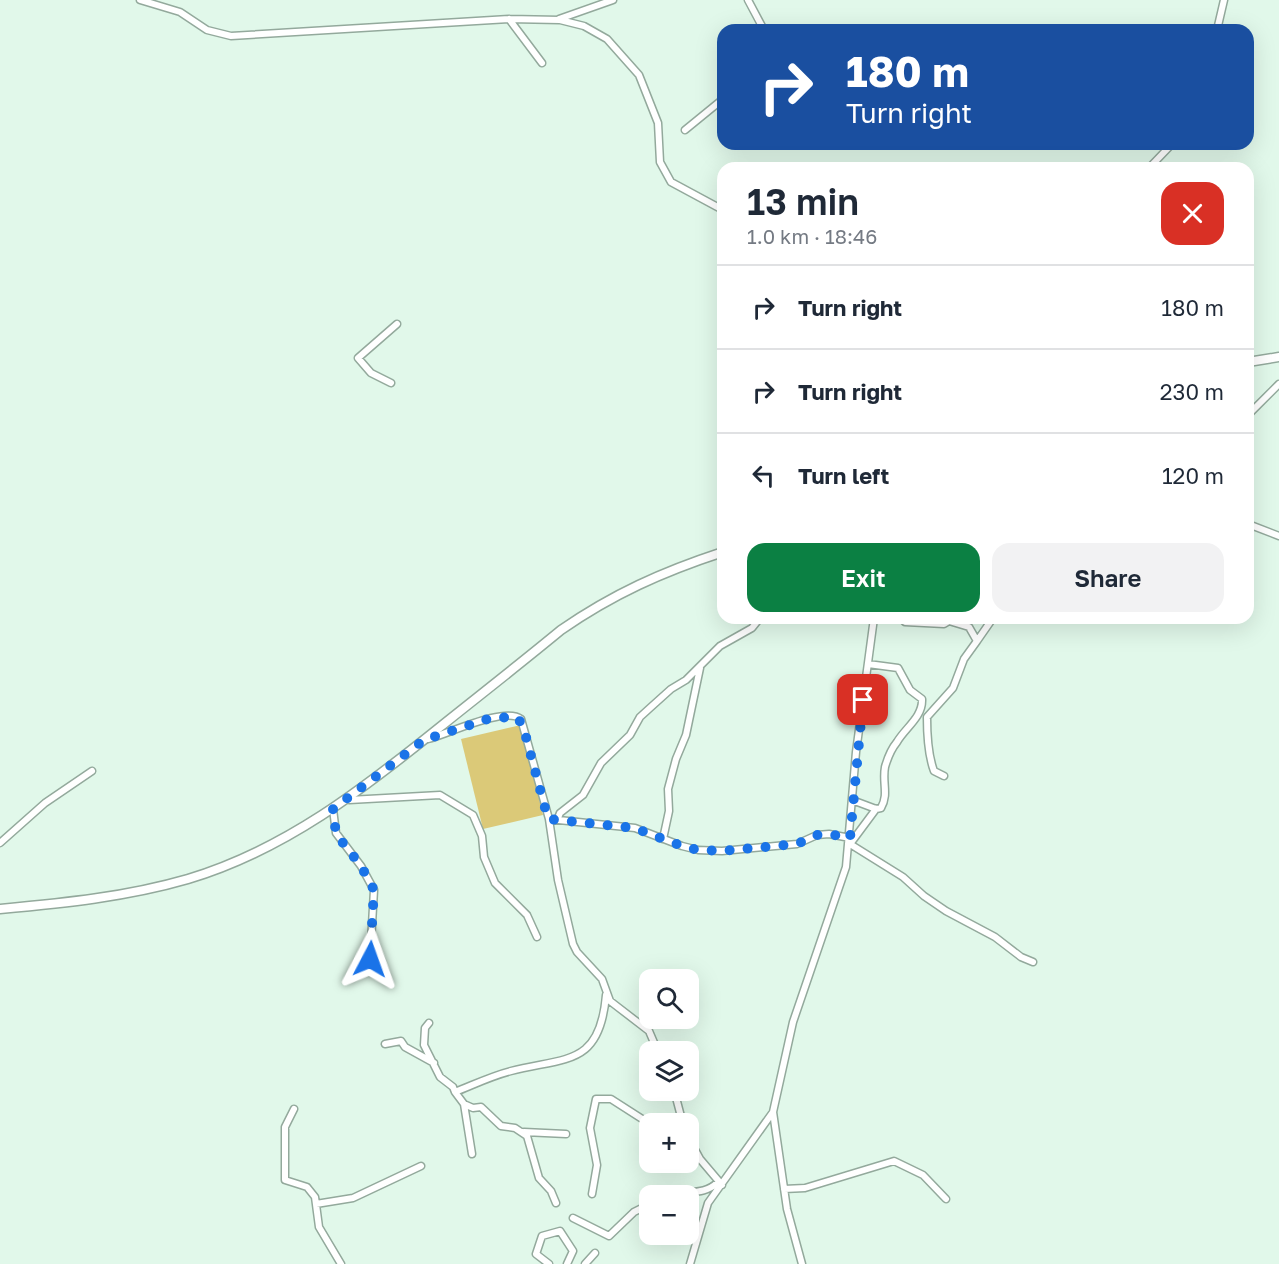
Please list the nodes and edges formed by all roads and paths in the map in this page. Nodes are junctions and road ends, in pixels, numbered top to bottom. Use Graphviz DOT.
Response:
graph roads {
  1 [pos="140,0"];
  2 [pos="613,0"];
  3 [pos="748,0"];
  4 [pos="1224,0"];
  5 [pos="509,19"];
  6 [pos="556,20"];
  7 [pos="761,24"];
  8 [pos="1218,24"];
  9 [pos="542,63"];
  10 [pos="717,104"];
  11 [pos="685,130"];
  12 [pos="1166,150"];
  13 [pos="1155,162"];
  14 [pos="717,207"];
  15 [pos="397,324"];
  16 [pos="1279,357"];
  17 [pos="1254,361"];
  18 [pos="391,383"];
  19 [pos="1279,384"];
  20 [pos="1254,409"];
  21 [pos="1254,527"];
  22 [pos="1279,536"];
  23 [pos="717,554"];
  24 [pos="755,624"];
  25 [pos="873,624"];
  26 [pos="958,624"];
  27 [pos="989,624"];
  28 [pos="977,641"];
  29 [pos="868,664"];
  30 [pos="700,668"];
  31 [pos="424,740"];
  32 [pos="92,771"];
  33 [pos="944,776"];
  34 [pos="349,800"];
  35 [pos="852,800"];
  36 [pos="333,809"];
  37 [pos="876,809"];
  38 [pos="558,818"];
  39 [pos="549,819"];
  40 [pos="663,839"];
  41 [pos="850,841"];
  42 [pos="0,843"];
  43 [pos="0,909"];
  44 [pos="537,937"];
  45 [pos="1034,962"];
  46 [pos="382,976"];
  47 [pos="606,993"];
  48 [pos="429,1023"];
  49 [pos="653,1041"];
  50 [pos="385,1044"];
  51 [pos="435,1064"];
  52 [pos="455,1092"];
  53 [pos="464,1104"];
  54 [pos="294,1109"];
  55 [pos="773,1112"];
  56 [pos="639,1117"];
  57 [pos="523,1132"];
  58 [pos="566,1134"];
  59 [pos="472,1154"];
  60 [pos="700,1159"];
  61 [pos="421,1166"];
  62 [pos="720,1184"];
  63 [pos="784,1189"];
  64 [pos="699,1192"];
  65 [pos="592,1194"];
  66 [pos="946,1199"];
  67 [pos="556,1203"];
  68 [pos="316,1204"];
  69 [pos="639,1210"];
  70 [pos="573,1218"];
  71 [pos="595,1253"];
  72 [pos="341,1264"];
  73 [pos="549,1264"];
  74 [pos="567,1264"];
  75 [pos="585,1264"];
  76 [pos="690,1264"];
  77 [pos="802,1264"];
  1 -- 5 [label="street"];
  2 -- 6 [label="street"];
  3 -- 7 [label="street"];
  4 -- 8 [label="street"];
  5 -- 6 [label="street"];
  5 -- 9 [label="street"];
  6 -- 14 [label="street"];
  10 -- 11 [label="street"];
  12 -- 13 [label="street"];
  15 -- 18 [label="street"];
  16 -- 17 [label="main road"];
  19 -- 20 [label="street"];
  21 -- 22 [label="street"];
  23 -- 31 [label="main road"];
  24 -- 30 [label="street"];
  25 -- 29 [label="street"];
  26 -- 28 [label="street"];
  27 -- 28 [label="street"];
  28 -- 33 [label="street"];
  29 -- 35 [label="street"];
  29 -- 37 [label="street"];
  30 -- 38 [label="street"];
  30 -- 40 [label="street"];
  31 -- 34 [label="main road"];
  31 -- 39 [label="street"];
  32 -- 42 [label="street"];
  34 -- 36 [label="main road"];
  34 -- 44 [label="street"];
  35 -- 37 [label="street"];
  35 -- 41 [label="street"];
  36 -- 43 [label="main road"];
  36 -- 46 [label="street"];
  37 -- 41 [label="street"];
  38 -- 39 [label="street"];
  38 -- 40 [label="street"];
  39 -- 47 [label="street"];
  40 -- 41 [label="street"];
  41 -- 45 [label="street"];
  41 -- 55 [label="street"];
  47 -- 49 [label="street"];
  47 -- 52 [label="street"];
  48 -- 51 [label="street"];
  50 -- 51 [label="street"];
  51 -- 52 [label="street"];
  52 -- 53 [label="street"];
  53 -- 57 [label="street"];
  53 -- 59 [label="street"];
  54 -- 68 [label="street"];
  55 -- 62 [label="street"];
  55 -- 63 [label="street"];
  56 -- 65 [label="street"];
  57 -- 58 [label="street"];
  57 -- 67 [label="street"];
  60 -- 62 [label="street"];
  61 -- 68 [label="street"];
  62 -- 64 [label="street"];
  62 -- 76 [label="street"];
  63 -- 66 [label="street"];
  63 -- 77 [label="street"];
  68 -- 72 [label="street"];
  69 -- 70 [label="street"];
  71 -- 75 [label="street"];
  73 -- 74 [label="street"];
}
